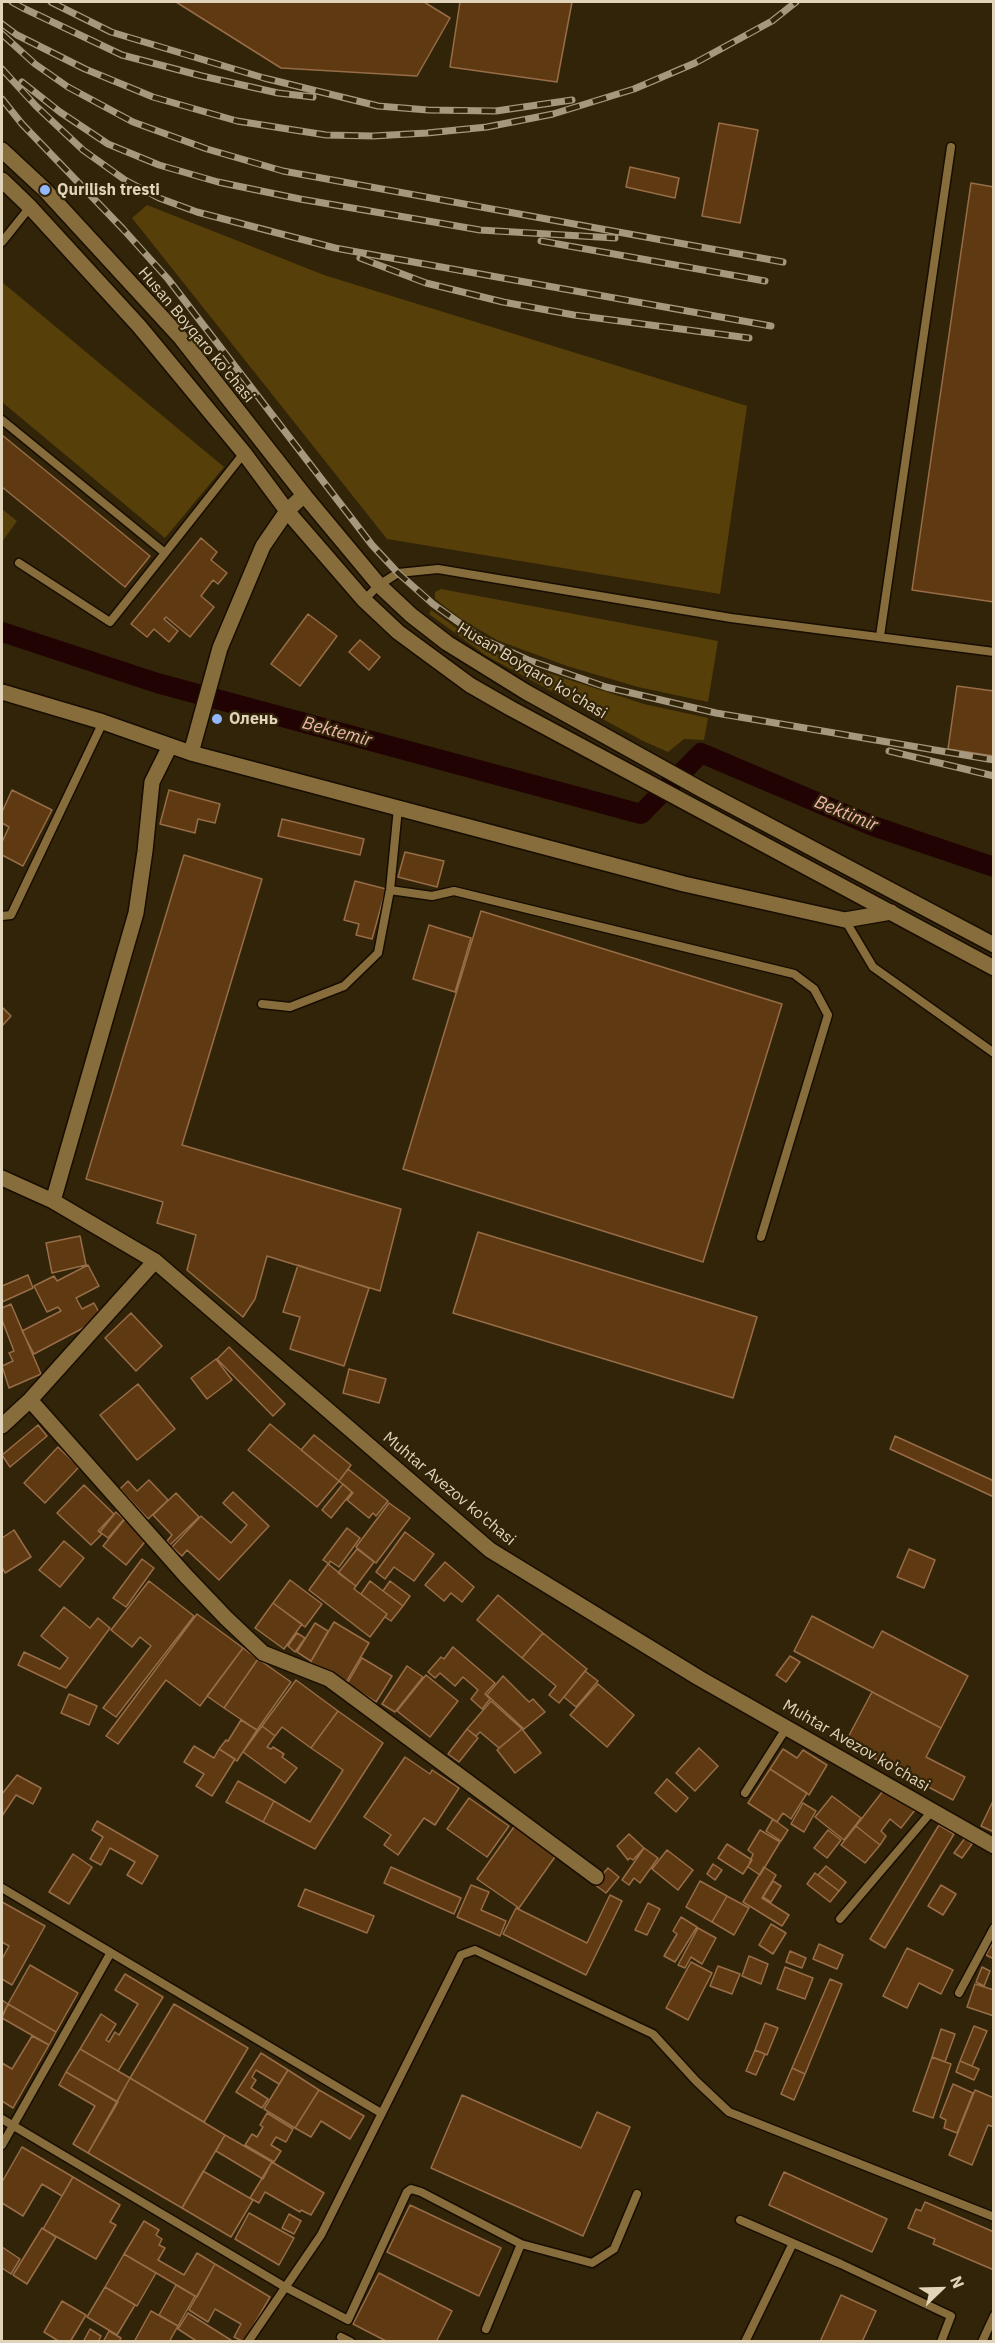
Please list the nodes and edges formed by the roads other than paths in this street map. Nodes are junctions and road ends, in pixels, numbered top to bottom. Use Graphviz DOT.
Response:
graph roads {
  1 [pos="951,147"];
  2 [pos="2,150"];
  3 [pos="2,180"];
  4 [pos="30,207"];
  5 [pos="2,242"];
  6 [pos="2,420"];
  7 [pos="244,453"];
  8 [pos="304,495"];
  9 [pos="287,511"];
  10 [pos="165,553"];
  11 [pos="19,563"];
  12 [pos="379,585"];
  13 [pos="363,600"];
  14 [pos="880,636"];
  15 [pos="993,652"];
  16 [pos="2,692"];
  17 [pos="103,722"];
  18 [pos="170,746"];
  19 [pos="191,753"];
  20 [pos="398,808"];
  21 [pos="390,890"];
  22 [pos="891,912"];
  23 [pos="2,916"];
  24 [pos="845,920"];
  25 [pos="993,945"];
  26 [pos="993,968"];
  27 [pos="262,1004"];
  28 [pos="993,1053"];
  29 [pos="2,1178"];
  30 [pos="53,1201"];
  31 [pos="761,1237"];
  32 [pos="154,1261"];
  33 [pos="30,1400"];
  34 [pos="2,1426"];
  35 [pos="788,1726"];
  36 [pos="745,1793"];
  37 [pos="932,1811"];
  38 [pos="993,1846"];
  39 [pos="596,1877"];
  40 [pos="2,1888"];
  41 [pos="840,1919"];
  42 [pos="993,1928"];
  43 [pos="110,1954"];
  44 [pos="959,1993"];
  45 [pos="381,2113"];
  46 [pos="2,2119"];
  47 [pos="13,2126"];
  48 [pos="2,2145"];
  49 [pos="637,2194"];
  50 [pos="993,2217"];
  51 [pos="740,2220"];
  52 [pos="793,2243"];
  53 [pos="521,2244"];
  54 [pos="285,2287"];
  55 [pos="993,2316"];
  56 [pos="486,2330"];
  57 [pos="341,2337"];
  58 [pos="248,2342"];
  59 [pos="351,2342"];
  60 [pos="745,2342"];
  61 [pos="941,2342"];
  62 [pos="982,2342"];
  1 -- 14 [label="lane"];
  2 -- 8 [label="street, Husan Boyqaro ko'chasi"];
  3 -- 4 [label="street"];
  4 -- 5 [label="lane"];
  4 -- 7 [label="street"];
  6 -- 10 [label="lane"];
  7 -- 9 [label="street"];
  7 -- 10 [label="lane"];
  8 -- 9 [label="street"];
  8 -- 12 [label="street, Husan Boyqaro ko'chasi"];
  9 -- 13 [label="street"];
  9 -- 19 [label="street"];
  10 -- 11 [label="lane"];
  12 -- 13 [label="lane"];
  12 -- 14 [label="lane"];
  12 -- 25 [label="street, Husan Boyqaro ko'chasi"];
  13 -- 22 [label="street"];
  14 -- 15 [label="lane"];
  16 -- 17 [label="street"];
  17 -- 18 [label="street"];
  17 -- 23 [label="lane"];
  18 -- 19 [label="street"];
  18 -- 30 [label="street"];
  19 -- 20 [label="street"];
  20 -- 21 [label="lane"];
  20 -- 24 [label="street"];
  21 -- 27 [label="lane"];
  21 -- 31 [label="lane"];
  22 -- 24 [label="street"];
  22 -- 26 [label="street"];
  24 -- 28 [label="lane"];
  29 -- 30 [label="street, Muhtar Avezov ko'chasi"];
  30 -- 32 [label="street, Muhtar Avezov ko'chasi"];
  32 -- 33 [label="street"];
  32 -- 35 [label="street, Muhtar Avezov ko'chasi"];
  33 -- 34 [label="street"];
  33 -- 39 [label="street"];
  35 -- 36 [label="lane"];
  35 -- 37 [label="street, Muhtar Avezov ko'chasi"];
  37 -- 38 [label="street, Muhtar Avezov ko'chasi"];
  37 -- 41 [label="lane"];
  40 -- 43 [label="lane"];
  42 -- 44 [label="lane"];
  43 -- 45 [label="lane"];
  43 -- 47 [label="lane"];
  45 -- 50 [label="lane"];
  45 -- 54 [label="lane"];
  46 -- 47 [label="lane"];
  47 -- 48 [label="lane"];
  47 -- 54 [label="lane"];
  49 -- 53 [label="lane"];
  51 -- 52 [label="lane"];
  52 -- 60 [label="lane"];
  52 -- 61 [label="lane"];
  53 -- 54 [label="lane"];
  53 -- 56 [label="lane"];
  54 -- 58 [label="lane"];
  55 -- 62 [label="lane"];
  57 -- 59 [label="lane"];
}
